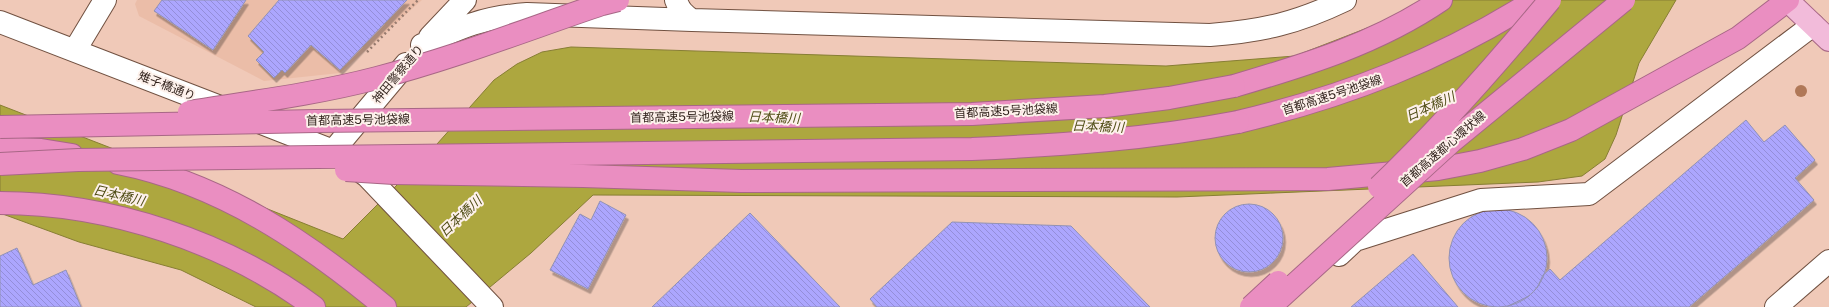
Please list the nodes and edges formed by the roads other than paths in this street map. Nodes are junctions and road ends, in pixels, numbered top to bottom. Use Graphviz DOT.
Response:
graph roads {
  1 [pos="106,0"];
  2 [pos="465,0"];
  3 [pos="570,0"];
  4 [pos="618,0"];
  5 [pos="676,0"];
  6 [pos="1345,0"];
  7 [pos="1441,0"];
  8 [pos="1535,0"];
  9 [pos="1550,0"];
  10 [pos="1624,0"];
  11 [pos="1787,0"];
  12 [pos="593,15"];
  13 [pos="692,20"];
  14 [pos="0,22"];
  15 [pos="1812,25"];
  16 [pos="1829,40"];
  17 [pos="422,45"];
  18 [pos="75,50"];
  19 [pos="115,124"];
  20 [pos="0,127"];
  21 [pos="0,148"];
  22 [pos="333,151"];
  23 [pos="210,159"];
  24 [pos="0,164"];
  25 [pos="0,203"];
  26 [pos="1829,262"];
  27 [pos="491,306"];
  28 [pos="314,307"];
  29 [pos="385,307"];
  30 [pos="1251,307"];
  31 [pos="1270,307"];
  32 [pos="1284,307"];
  33 [pos="1776,307"];
  1 -- 18 [label="street"];
  2 -- 17 [label="street, 神田警察通り"];
  3 -- 12 [label="street"];
  4 -- 19 [label="highway, bridge"];
  5 -- 13 [label="street"];
  6 -- 13 [label="street"];
  7 -- 19 [label="highway, 首都高速5号池袋線, bridge"];
  8 -- 23 [label="highway, 首都高速5号池袋線, bridge"];
  9 -- 30 [label="highway, 首都高速都心環状線, bridge"];
  10 -- 31 [label="highway, 首都高速都心環状線, bridge"];
  11 -- 15 [label="main road"];
  11 -- 23 [label="highway, bridge"];
  12 -- 13 [label="street"];
  12 -- 17 [label="street"];
  14 -- 18 [label="street, 雉子橋通り"];
  15 -- 16 [label="main road"];
  15 -- 32 [label="street"];
  17 -- 22 [label="street, 神田警察通り"];
  18 -- 22 [label="street, 雉子橋通り"];
  19 -- 20 [label="highway, 首都高速5号池袋線, bridge"];
  21 -- 29 [label="highway, bridge"];
  22 -- 27 [label="street, 雉子橋通り"];
  23 -- 24 [label="highway, 首都高速5号池袋線, bridge"];
  25 -- 28 [label="highway"];
  26 -- 33 [label="street"];
}
